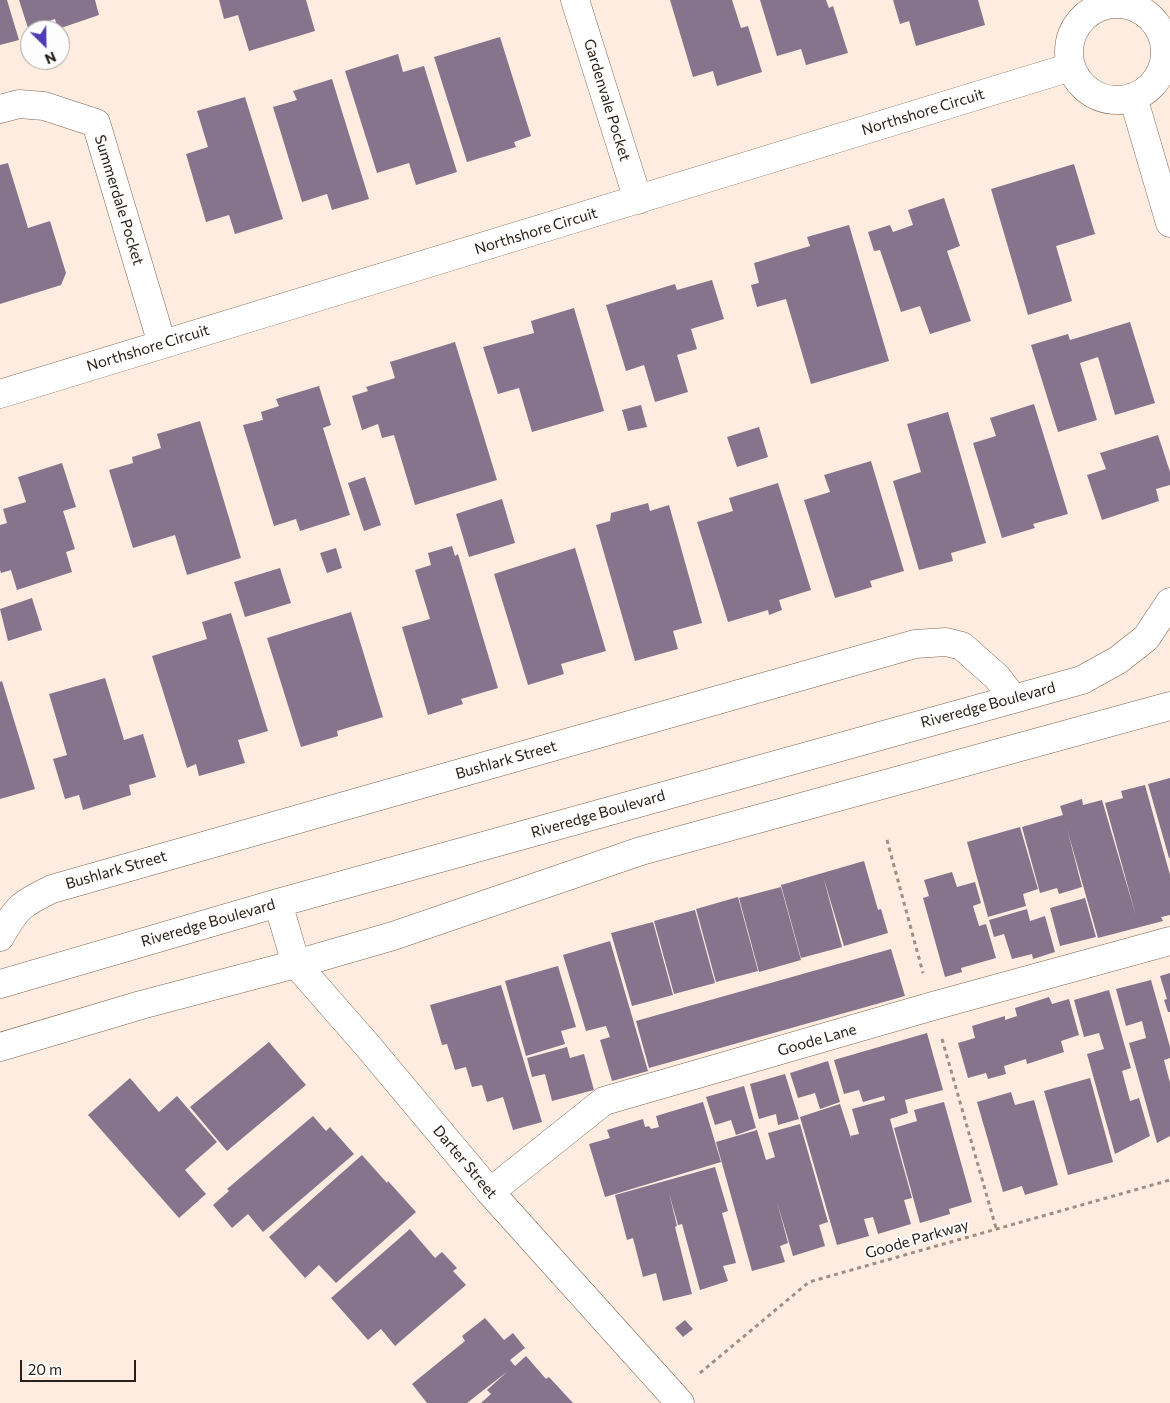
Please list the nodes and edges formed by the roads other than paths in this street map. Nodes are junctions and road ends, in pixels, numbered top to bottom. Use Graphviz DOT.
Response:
graph roads {
  1 [pos="576,0"];
  2 [pos="1102,3"];
  3 [pos="1167,43"];
  4 [pos="1071,67"];
  5 [pos="1133,97"];
  6 [pos="0,109"];
  7 [pos="638,200"];
  8 [pos="1170,223"];
  9 [pos="162,344"];
  10 [pos="0,394"];
  11 [pos="1170,602"];
  12 [pos="1013,698"];
  13 [pos="1170,706"];
  14 [pos="278,903"];
  15 [pos="0,937"];
  16 [pos="1170,941"];
  17 [pos="296,964"];
  18 [pos="0,984"];
  19 [pos="0,1047"];
  20 [pos="490,1192"];
  21 [pos="680,1403"];
  1 -- 7 [label="street, Gardenvale Pocket"];
  2 -- 3 [label="street"];
  2 -- 4 [label="street"];
  3 -- 5 [label="street"];
  4 -- 5 [label="street"];
  4 -- 7 [label="street, Northshore Circuit"];
  5 -- 8 [label="street"];
  6 -- 9 [label="street, Summerdale Pocket"];
  7 -- 9 [label="street, Northshore Circuit"];
  9 -- 10 [label="street, Northshore Circuit"];
  11 -- 12 [label="street, Riveredge Boulevard"];
  12 -- 14 [label="street, Riveredge Boulevard"];
  12 -- 15 [label="street, Bushlark Street"];
  13 -- 17 [label="street"];
  14 -- 17 [label="street, Darter Street"];
  14 -- 18 [label="street, Riveredge Boulevard"];
  16 -- 20 [label="street, Goode Lane"];
  17 -- 19 [label="street"];
  17 -- 20 [label="street, Darter Street"];
  20 -- 21 [label="street, Darter Street"];
}
